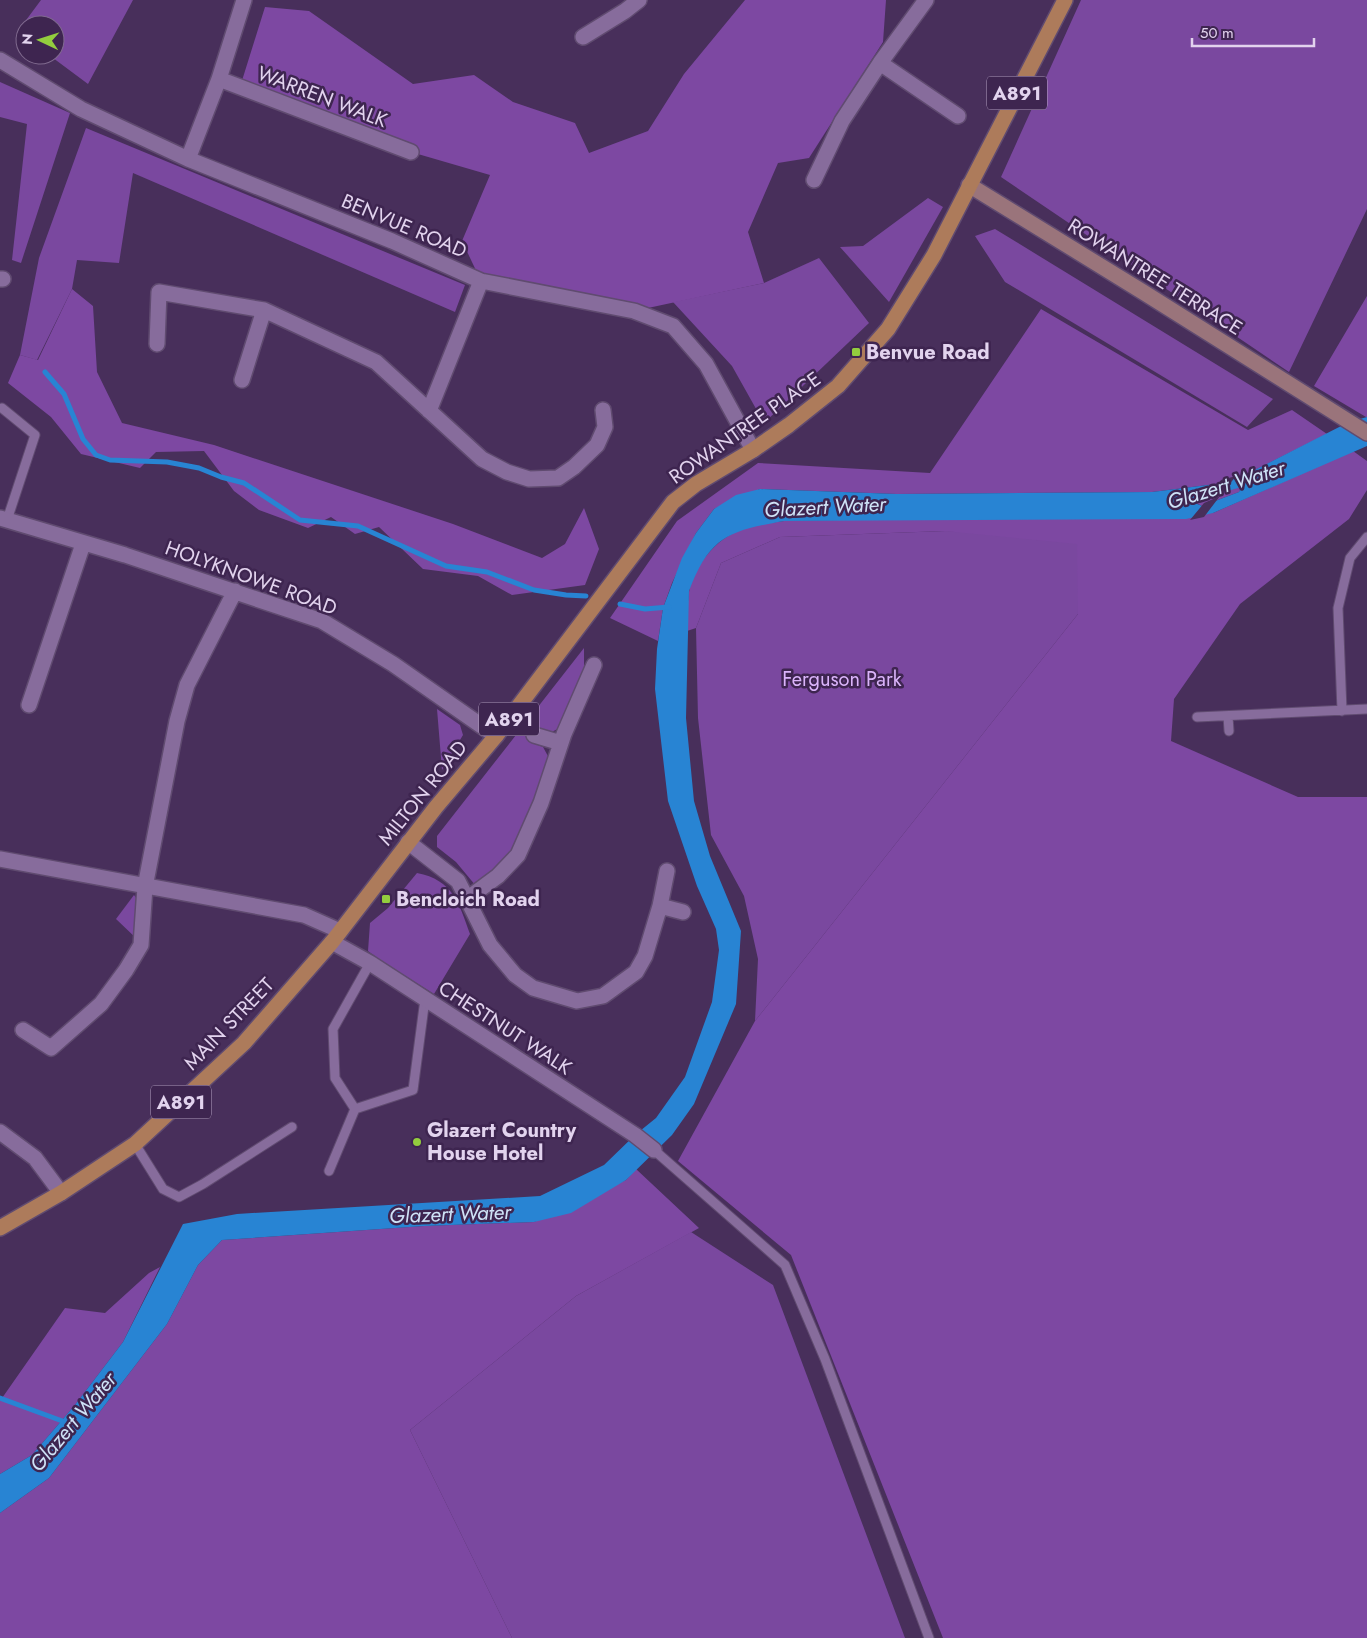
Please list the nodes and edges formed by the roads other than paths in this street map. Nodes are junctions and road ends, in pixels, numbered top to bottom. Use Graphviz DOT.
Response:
graph roads {
  1 [pos="244,0"];
  2 [pos="639,0"];
  3 [pos="926,0"];
  4 [pos="1065,0"];
  5 [pos="583,37"];
  6 [pos="0,60"];
  7 [pos="880,63"];
  8 [pos="219,79"];
  9 [pos="958,116"];
  10 [pos="412,152"];
  11 [pos="188,158"];
  12 [pos="814,180"];
  13 [pos="969,185"];
  14 [pos="481,281"];
  15 [pos="264,310"];
  16 [pos="157,344"];
  17 [pos="242,380"];
  18 [pos="2,408"];
  19 [pos="603,410"];
  20 [pos="429,411"];
  21 [pos="1367,434"];
  22 [pos="753,450"];
  23 [pos="673,502"];
  24 [pos="4,519"];
  25 [pos="1367,537"];
  26 [pos="83,544"];
  27 [pos="235,591"];
  28 [pos="594,666"];
  29 [pos="29,705"];
  30 [pos="1367,709"];
  31 [pos="1342,710"];
  32 [pos="1228,716"];
  33 [pos="1197,717"];
  34 [pos="1229,731"];
  35 [pos="534,735"];
  36 [pos="496,736"];
  37 [pos="561,743"];
  38 [pos="408,842"];
  39 [pos="0,859"];
  40 [pos="667,871"];
  41 [pos="145,887"];
  42 [pos="467,899"];
  43 [pos="660,906"];
  44 [pos="683,912"];
  45 [pos="336,936"];
  46 [pos="370,963"];
  47 [pos="425,999"];
  48 [pos="23,1030"];
  49 [pos="356,1109"];
  50 [pos="292,1126"];
  51 [pos="0,1132"];
  52 [pos="135,1144"];
  53 [pos="654,1150"];
  54 [pos="329,1171"];
  55 [pos="61,1193"];
  56 [pos="0,1228"];
  57 [pos="929,1638"];
  1 -- 8 [label="street"];
  2 -- 5 [label="street"];
  3 -- 7 [label="street"];
  4 -- 13 [label="main road, A891"];
  6 -- 11 [label="street, BENVUE ROAD"];
  7 -- 9 [label="street"];
  7 -- 12 [label="street"];
  8 -- 10 [label="street, WARREN WALK"];
  8 -- 11 [label="street"];
  11 -- 14 [label="street, BENVUE ROAD"];
  13 -- 21 [label="main road, ROWANTREE TERRACE"];
  13 -- 22 [label="main road, ROWANTREE PLACE / A891"];
  14 -- 20 [label="street"];
  14 -- 22 [label="street, BENVUE ROAD"];
  15 -- 16 [label="street"];
  15 -- 17 [label="street"];
  15 -- 20 [label="street"];
  18 -- 24 [label="lane"];
  19 -- 20 [label="street"];
  22 -- 23 [label="main road, ROWANTREE PLACE / A891"];
  23 -- 36 [label="main road, MILTON ROAD / A891"];
  24 -- 26 [label="street, HOLYKNOWE ROAD"];
  25 -- 31 [label="lane"];
  26 -- 27 [label="street, HOLYKNOWE ROAD"];
  26 -- 29 [label="street"];
  27 -- 36 [label="street, HOLYKNOWE ROAD"];
  27 -- 41 [label="street"];
  28 -- 37 [label="street"];
  30 -- 31 [label="lane"];
  31 -- 32 [label="lane"];
  32 -- 33 [label="lane"];
  32 -- 34 [label="lane"];
  35 -- 37 [label="street"];
  36 -- 38 [label="main road, MILTON ROAD / A891"];
  37 -- 42 [label="street"];
  38 -- 42 [label="street"];
  38 -- 45 [label="main road, MILTON ROAD / A891"];
  39 -- 41 [label="street"];
  40 -- 43 [label="street"];
  41 -- 45 [label="street"];
  41 -- 48 [label="street"];
  42 -- 43 [label="street"];
  43 -- 44 [label="street"];
  45 -- 46 [label="street, CHESTNUT WALK"];
  45 -- 52 [label="main road, MAIN STREET / A891"];
  46 -- 47 [label="street, CHESTNUT WALK"];
  46 -- 49 [label="lane"];
  47 -- 49 [label="lane"];
  47 -- 53 [label="street, CHESTNUT WALK"];
  49 -- 54 [label="lane"];
  50 -- 52 [label="lane"];
  51 -- 55 [label="street"];
  52 -- 55 [label="main road, MAIN STREET / A891"];
  53 -- 57 [label="lane"];
  55 -- 56 [label="main road, MAIN STREET / A891"];
}
